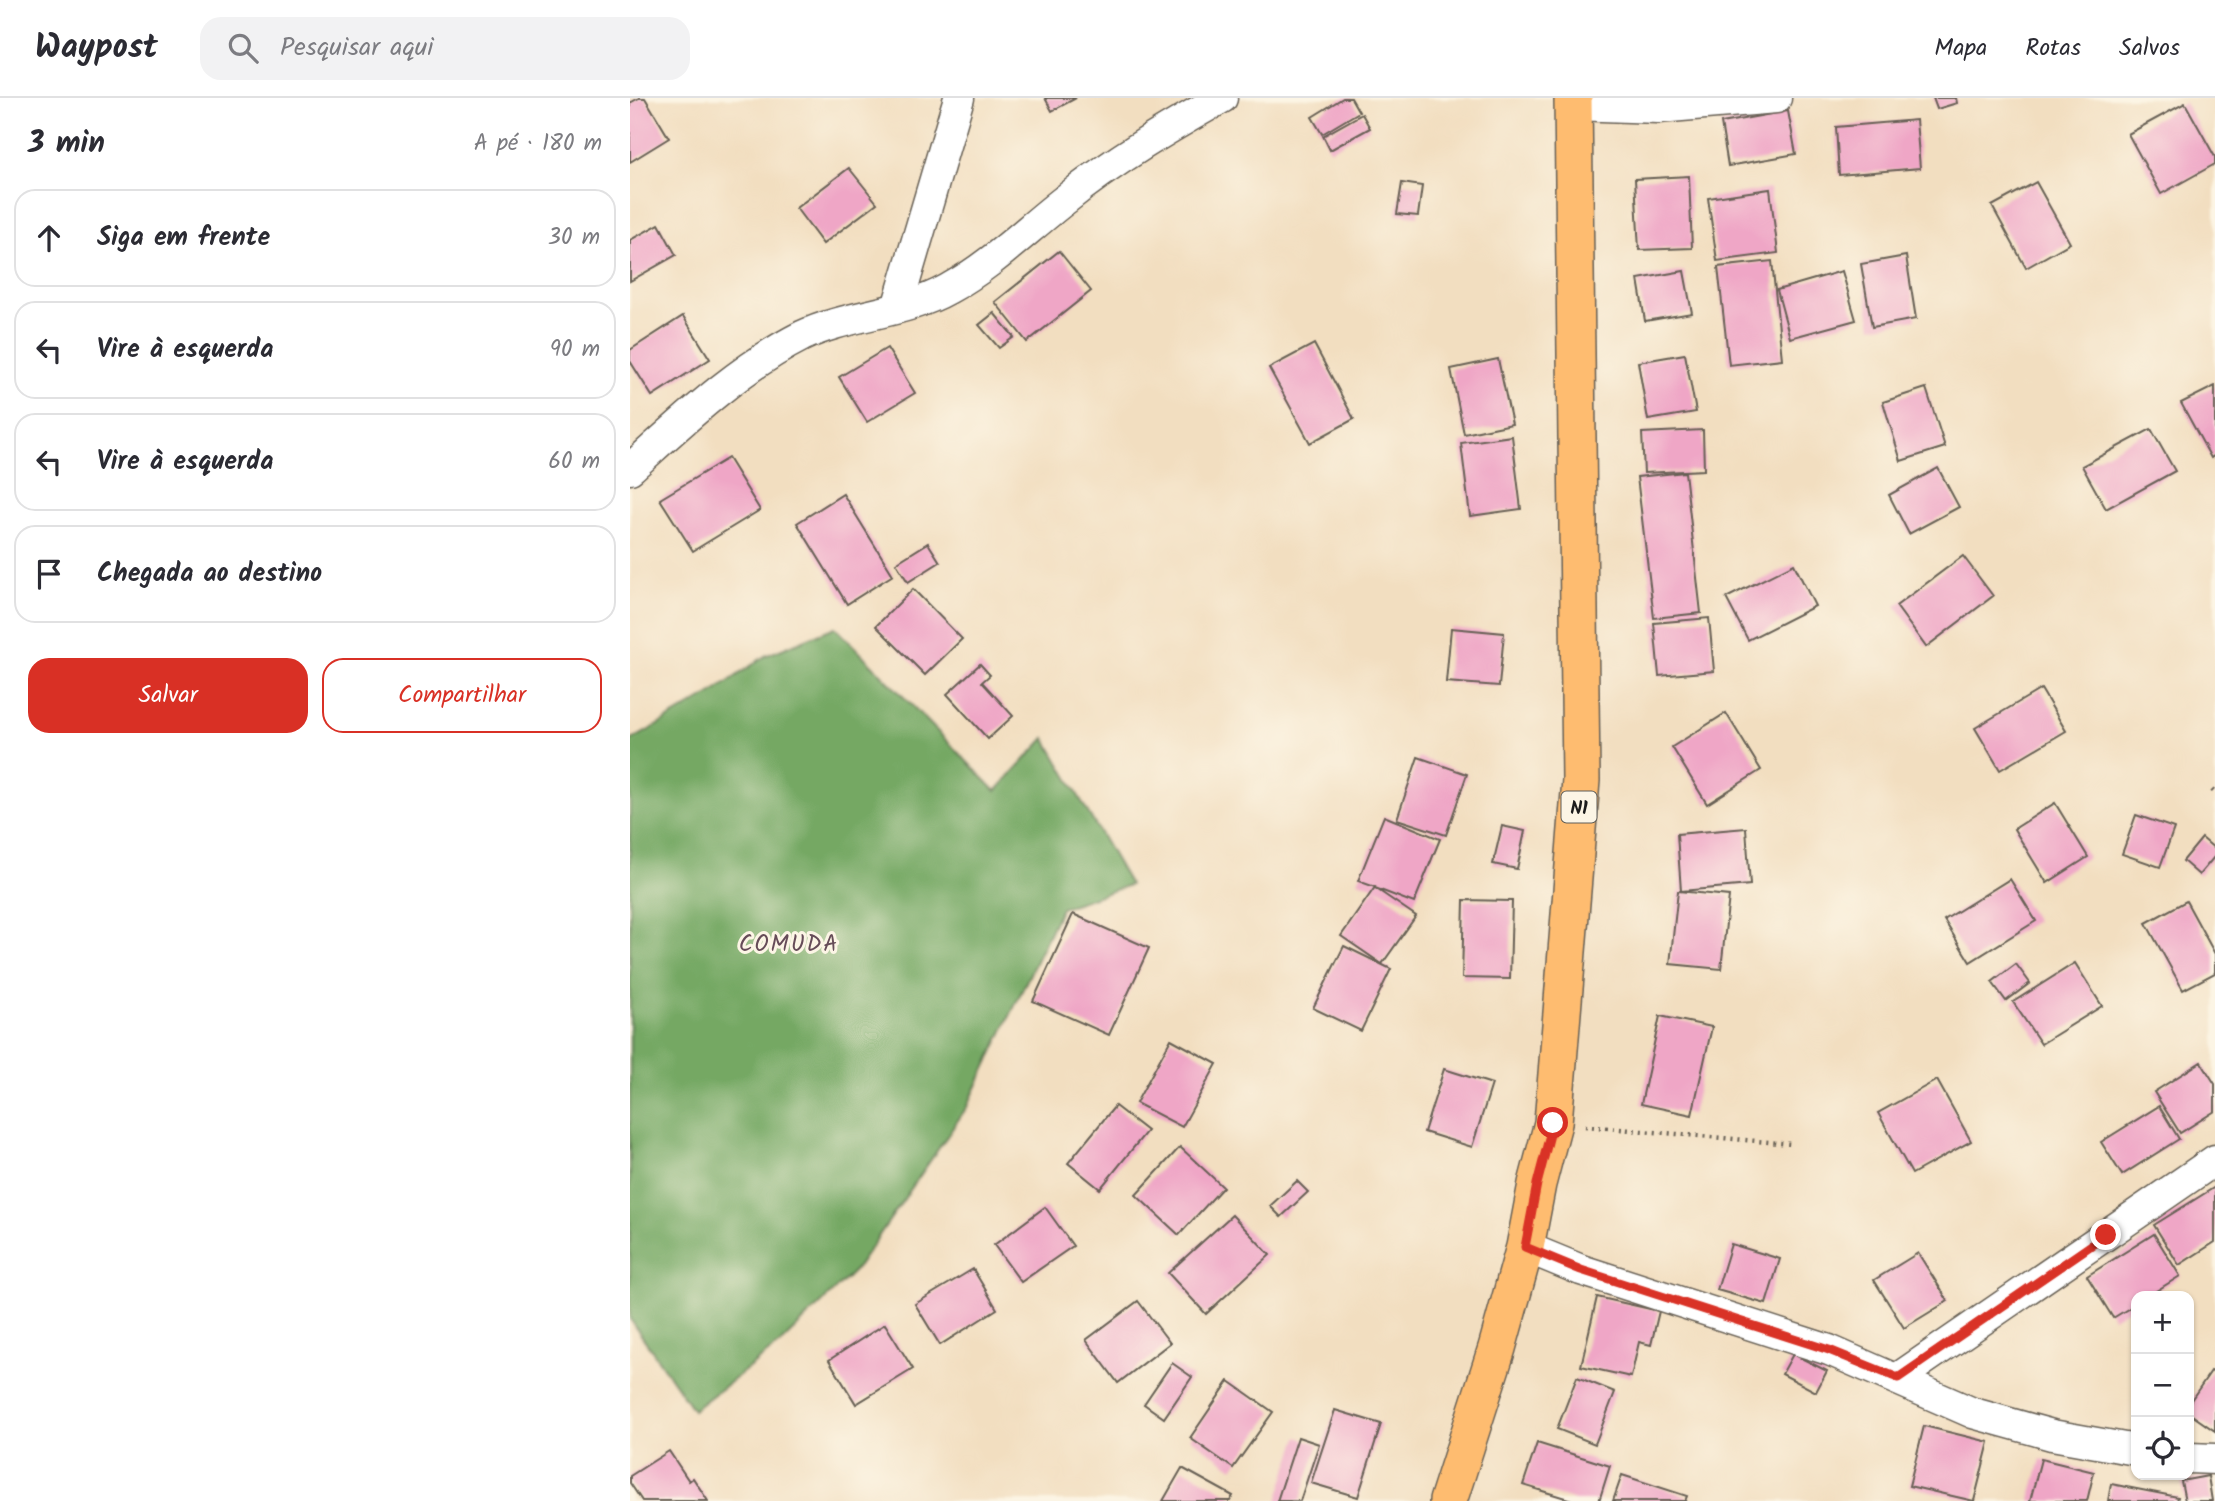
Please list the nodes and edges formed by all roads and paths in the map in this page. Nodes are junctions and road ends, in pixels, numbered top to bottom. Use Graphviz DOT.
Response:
graph roads {
  1 [pos="959,98"];
  2 [pos="1222,98"];
  3 [pos="1776,98"];
  4 [pos="1573,101"];
  5 [pos="897,308"];
  6 [pos="630,469"];
  7 [pos="1553,1123"];
  8 [pos="1791,1144"];
  9 [pos="2215,1160"];
  10 [pos="1525,1247"];
  11 [pos="1898,1378"];
  12 [pos="2131,1449"];
  13 [pos="2194,1458"];
  14 [pos="2215,1459"];
  15 [pos="1448,1501"];
  1 -- 5 [label="street"];
  2 -- 5 [label="street"];
  3 -- 4 [label="street"];
  4 -- 7 [label="main road, N1"];
  5 -- 6 [label="street"];
  7 -- 8 [label="path"];
  7 -- 10 [label="main road, N1"];
  9 -- 11 [label="street"];
  10 -- 11 [label="street"];
  10 -- 15 [label="main road, N1"];
  11 -- 12 [label="street"];
  13 -- 14 [label="street"];
}
